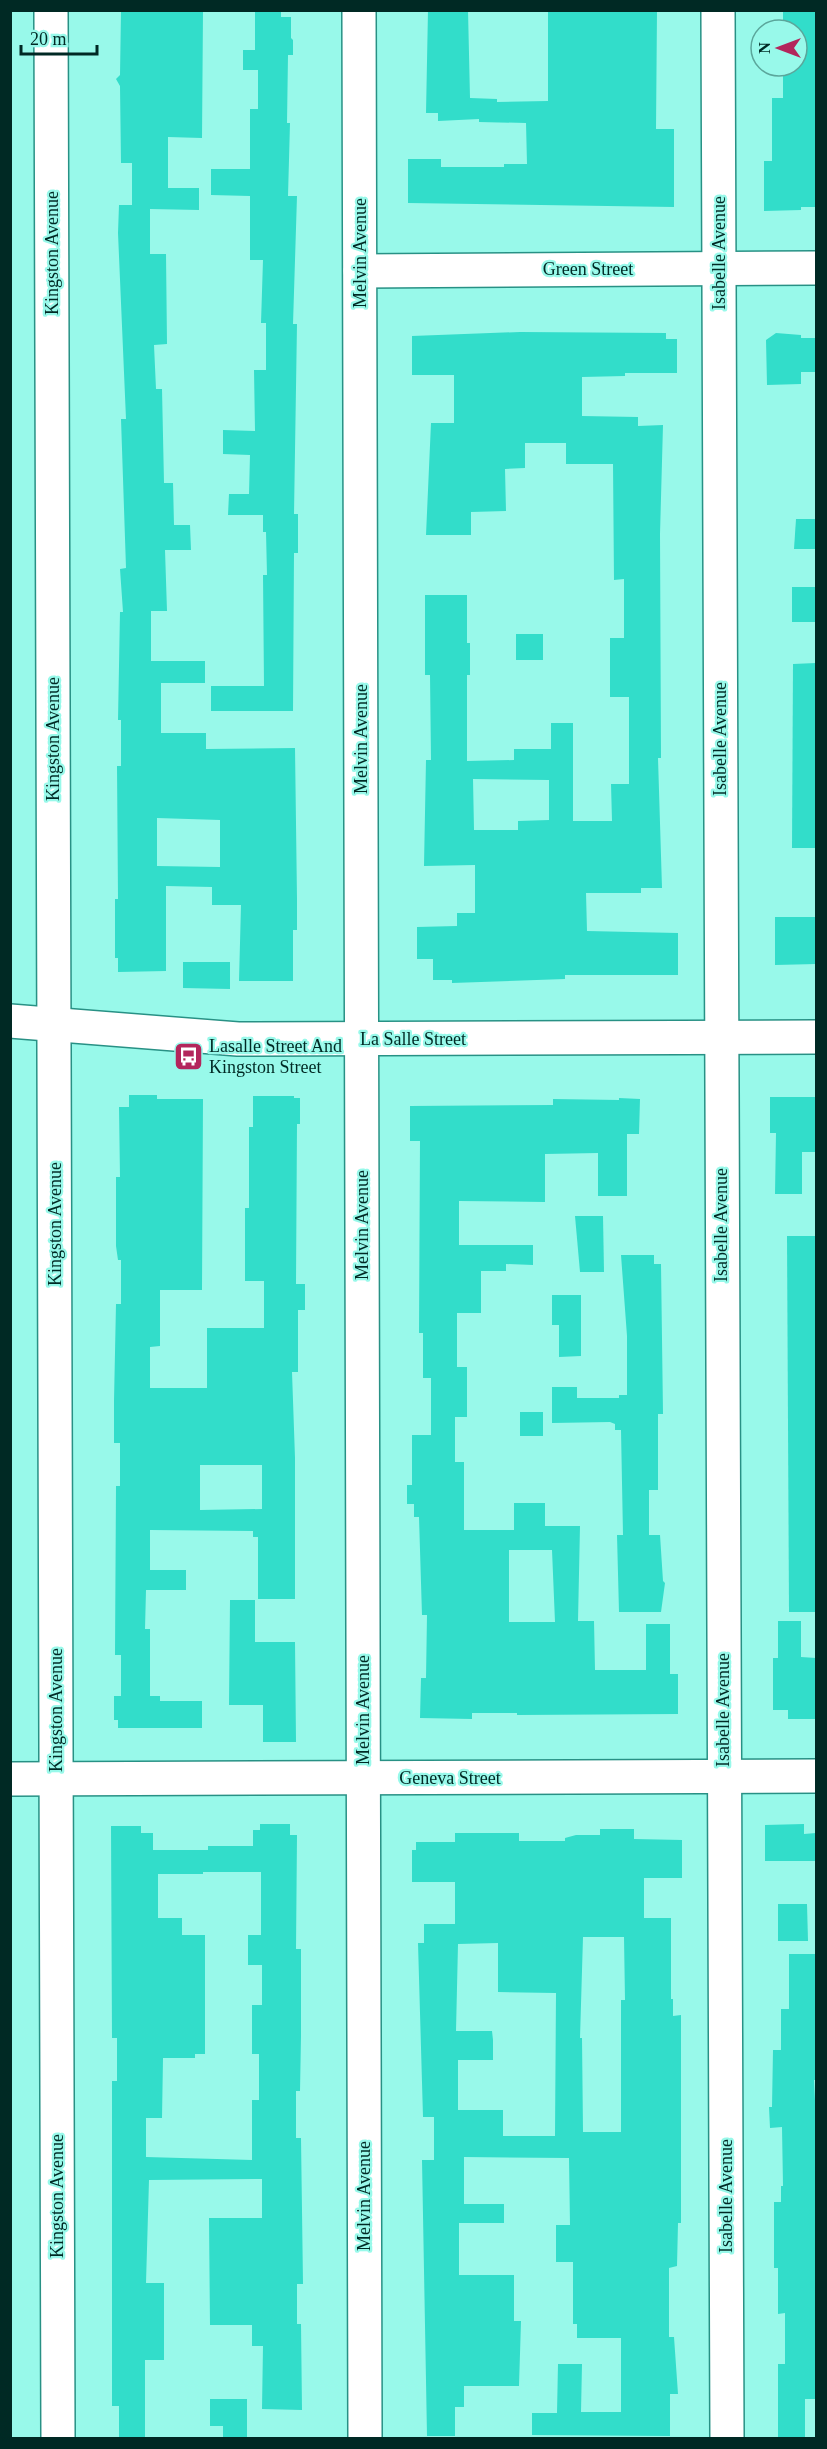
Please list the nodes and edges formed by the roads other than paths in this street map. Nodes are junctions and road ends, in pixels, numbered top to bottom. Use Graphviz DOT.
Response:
graph roads {
  1 [pos="51,10"];
  2 [pos="359,10"];
  3 [pos="718,10"];
  4 [pos="719,268"];
  5 [pos="816,268"];
  6 [pos="360,271"];
  7 [pos="10,1021"];
  8 [pos="54,1026"];
  9 [pos="816,1036"];
  10 [pos="720,1037"];
  11 [pos="362,1040"];
  12 [pos="724,1776"];
  13 [pos="816,1776"];
  14 [pos="10,1779"];
  15 [pos="56,1779"];
  16 [pos="363,1779"];
  17 [pos="58,2439"];
  18 [pos="365,2439"];
  19 [pos="727,2439"];
  1 -- 8 [label="street, Kingston Avenue"];
  2 -- 6 [label="street, Melvin Avenue"];
  3 -- 4 [label="street, Isabelle Avenue"];
  4 -- 5 [label="street, Green Street"];
  4 -- 6 [label="street, Green Street"];
  4 -- 10 [label="street, Isabelle Avenue"];
  6 -- 11 [label="street, Melvin Avenue"];
  7 -- 8 [label="street, La Salle Street"];
  8 -- 11 [label="street, La Salle Street"];
  8 -- 15 [label="street, Kingston Avenue"];
  9 -- 10 [label="street, La Salle Street"];
  10 -- 11 [label="street, La Salle Street"];
  10 -- 12 [label="street, Isabelle Avenue"];
  11 -- 16 [label="street, Melvin Avenue"];
  12 -- 13 [label="street, Geneva Street"];
  12 -- 16 [label="street, Geneva Street"];
  12 -- 19 [label="street, Isabelle Avenue"];
  14 -- 15 [label="street, Geneva Street"];
  15 -- 16 [label="street, Geneva Street"];
  15 -- 17 [label="street, Kingston Avenue"];
  16 -- 18 [label="street, Melvin Avenue"];
}
